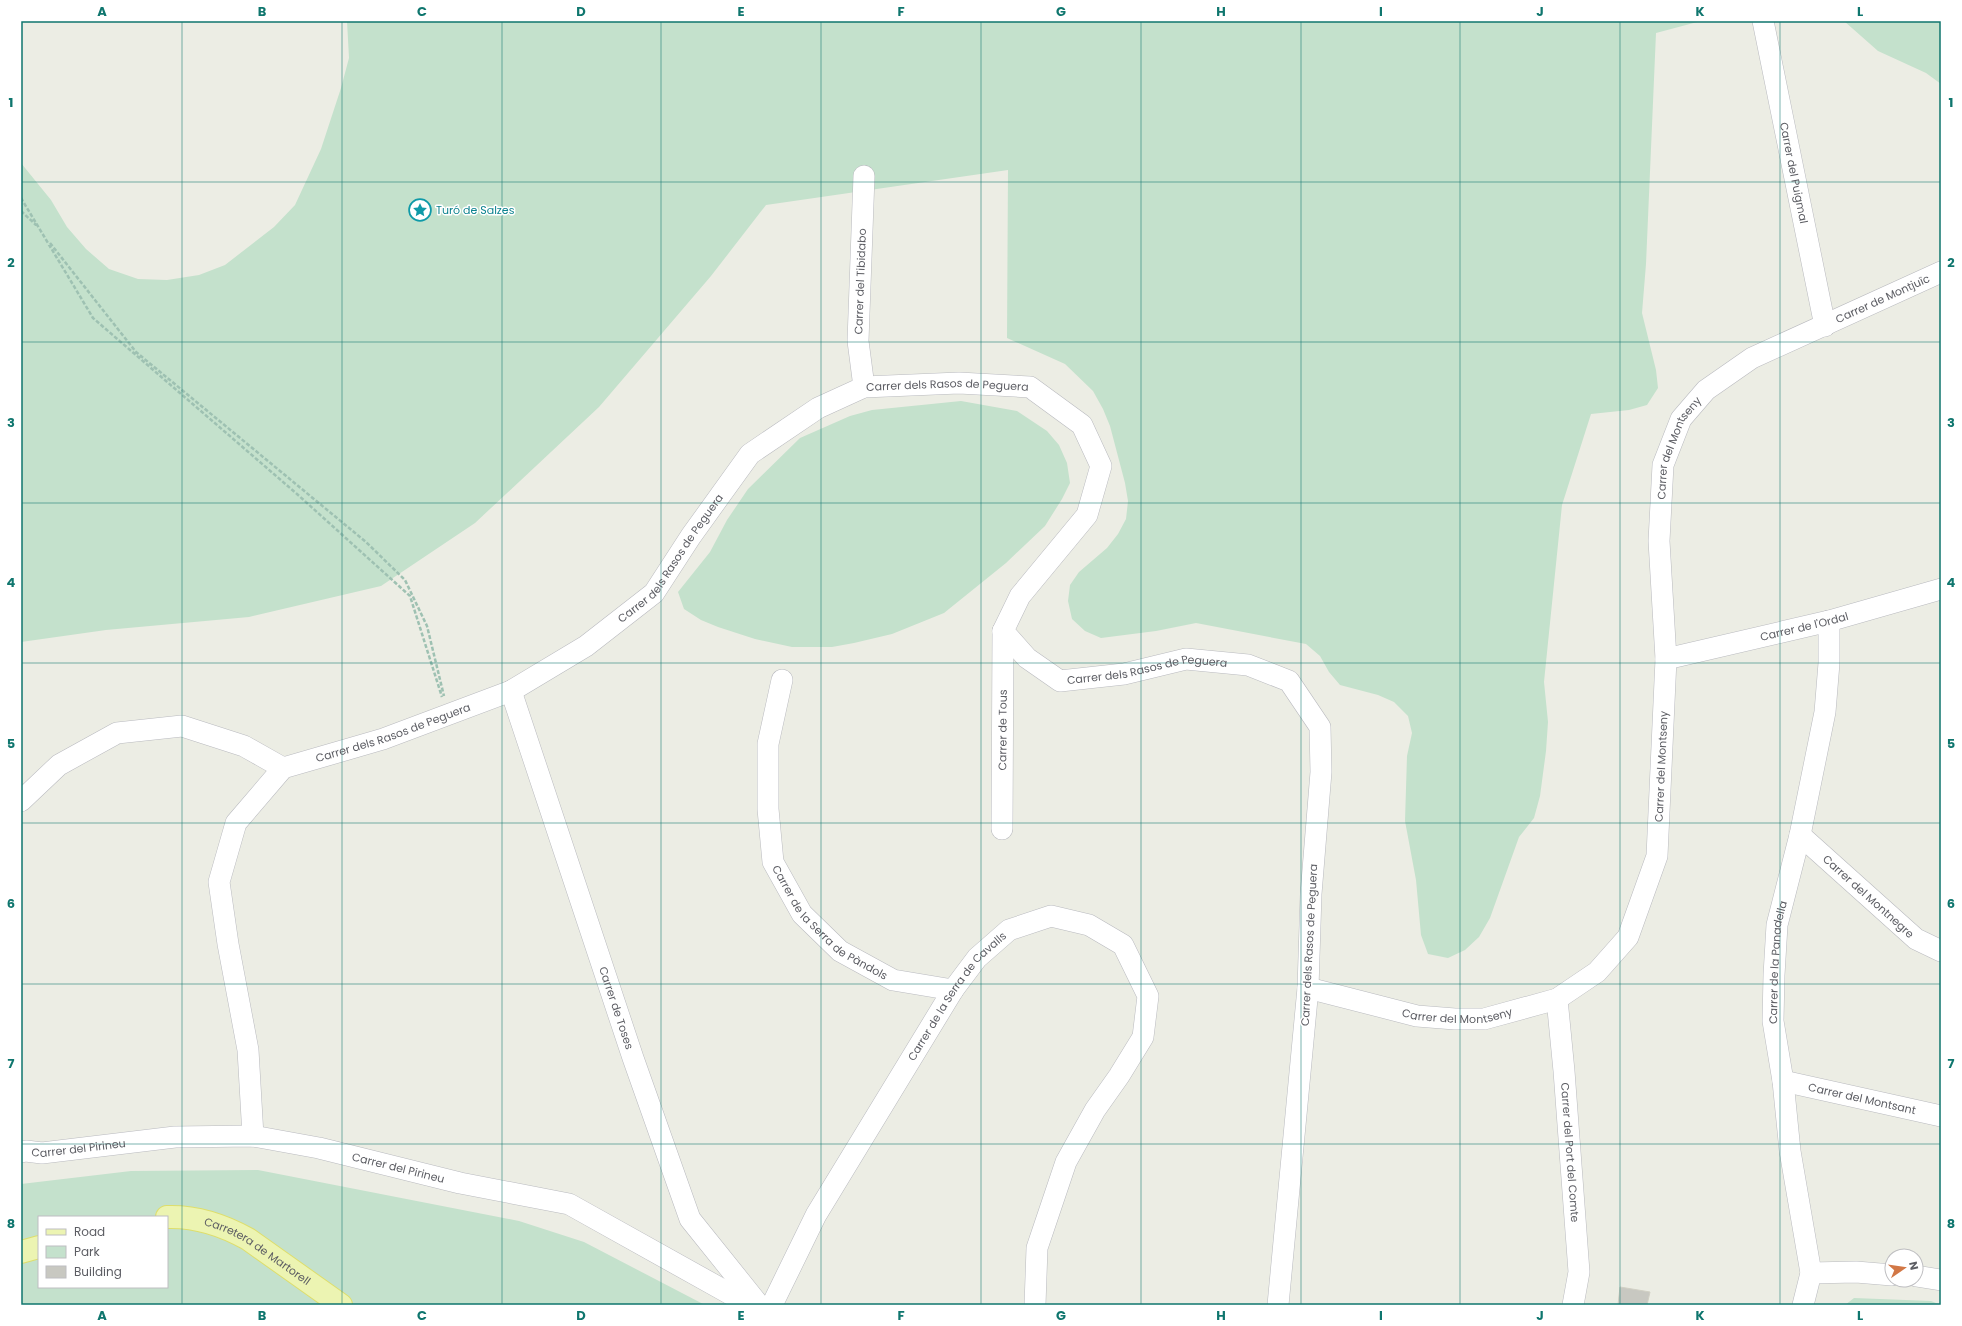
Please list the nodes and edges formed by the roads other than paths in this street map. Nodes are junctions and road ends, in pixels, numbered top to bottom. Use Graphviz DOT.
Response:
graph roads {
  1 [pos="1763,21"];
  2 [pos="864,176"];
  3 [pos="1941,272"];
  4 [pos="1824,326"];
  5 [pos="864,387"];
  6 [pos="1941,589"];
  7 [pos="1829,621"];
  8 [pos="1003,631"];
  9 [pos="1666,659"];
  10 [pos="782,680"];
  11 [pos="511,691"];
  12 [pos="283,768"];
  13 [pos="21,801"];
  14 [pos="1002,829"];
  15 [pos="1800,835"];
  16 [pos="1941,951"];
  17 [pos="1308,988"];
  18 [pos="953,990"];
  19 [pos="1557,999"];
  20 [pos="1783,1081"];
  21 [pos="1941,1116"];
  22 [pos="253,1136"];
  23 [pos="23,1150"];
  24 [pos="168,1217"];
  25 [pos="38,1247"];
  26 [pos="21,1252"];
  27 [pos="1811,1273"];
  28 [pos="1884,1275"];
  29 [pos="1924,1277"];
  30 [pos="1941,1280"];
  31 [pos="341,1305"];
  32 [pos="750,1305"];
  33 [pos="759,1305"];
  34 [pos="772,1305"];
  35 [pos="1036,1305"];
  36 [pos="1278,1305"];
  37 [pos="1574,1305"];
  38 [pos="1803,1305"];
  1 -- 4 [label="street, Carrer del Puigmal"];
  2 -- 5 [label="street, Carrer del Tibidabo"];
  3 -- 4 [label="street, Carrer de Montjuïc"];
  4 -- 9 [label="street, Carrer del Montseny"];
  5 -- 8 [label="street, Carrer dels Rasos de Peguera"];
  5 -- 11 [label="street, Carrer dels Rasos de Peguera"];
  6 -- 7 [label="street, Carrer de l'Ordal"];
  7 -- 9 [label="street, Carrer de l'Ordal"];
  7 -- 15 [label="street, Carrer de la Panadella"];
  8 -- 14 [label="street, Carrer de Tous"];
  8 -- 17 [label="street, Carrer dels Rasos de Peguera"];
  9 -- 19 [label="street, Carrer del Montseny"];
  10 -- 18 [label="street, Carrer de la Serra de Pàndols"];
  11 -- 12 [label="street, Carrer dels Rasos de Peguera"];
  11 -- 33 [label="street, Carrer de Toses"];
  12 -- 13 [label="street"];
  12 -- 22 [label="street"];
  15 -- 16 [label="street, Carrer del Montnegre"];
  15 -- 20 [label="street, Carrer de la Panadella"];
  17 -- 19 [label="street, Carrer del Montseny"];
  17 -- 36 [label="street, Carrer dels Rasos de Peguera"];
  18 -- 34 [label="street, Carrer de la Serra de Cavalls"];
  18 -- 35 [label="street, Carrer de la Serra de Cavalls"];
  19 -- 37 [label="street, Carrer del Port del Comte"];
  20 -- 21 [label="street, Carrer del Montsant"];
  20 -- 27 [label="street, Carrer de la Panadella"];
  22 -- 23 [label="street, Carrer del Pirineu"];
  22 -- 32 [label="street, Carrer del Pirineu"];
  24 -- 31 [label="main road, Carretera de Martorell"];
  25 -- 26 [label="main road"];
  27 -- 28 [label="street"];
  27 -- 38 [label="street, Carrer de la Panadella"];
  29 -- 30 [label="street"];
}
